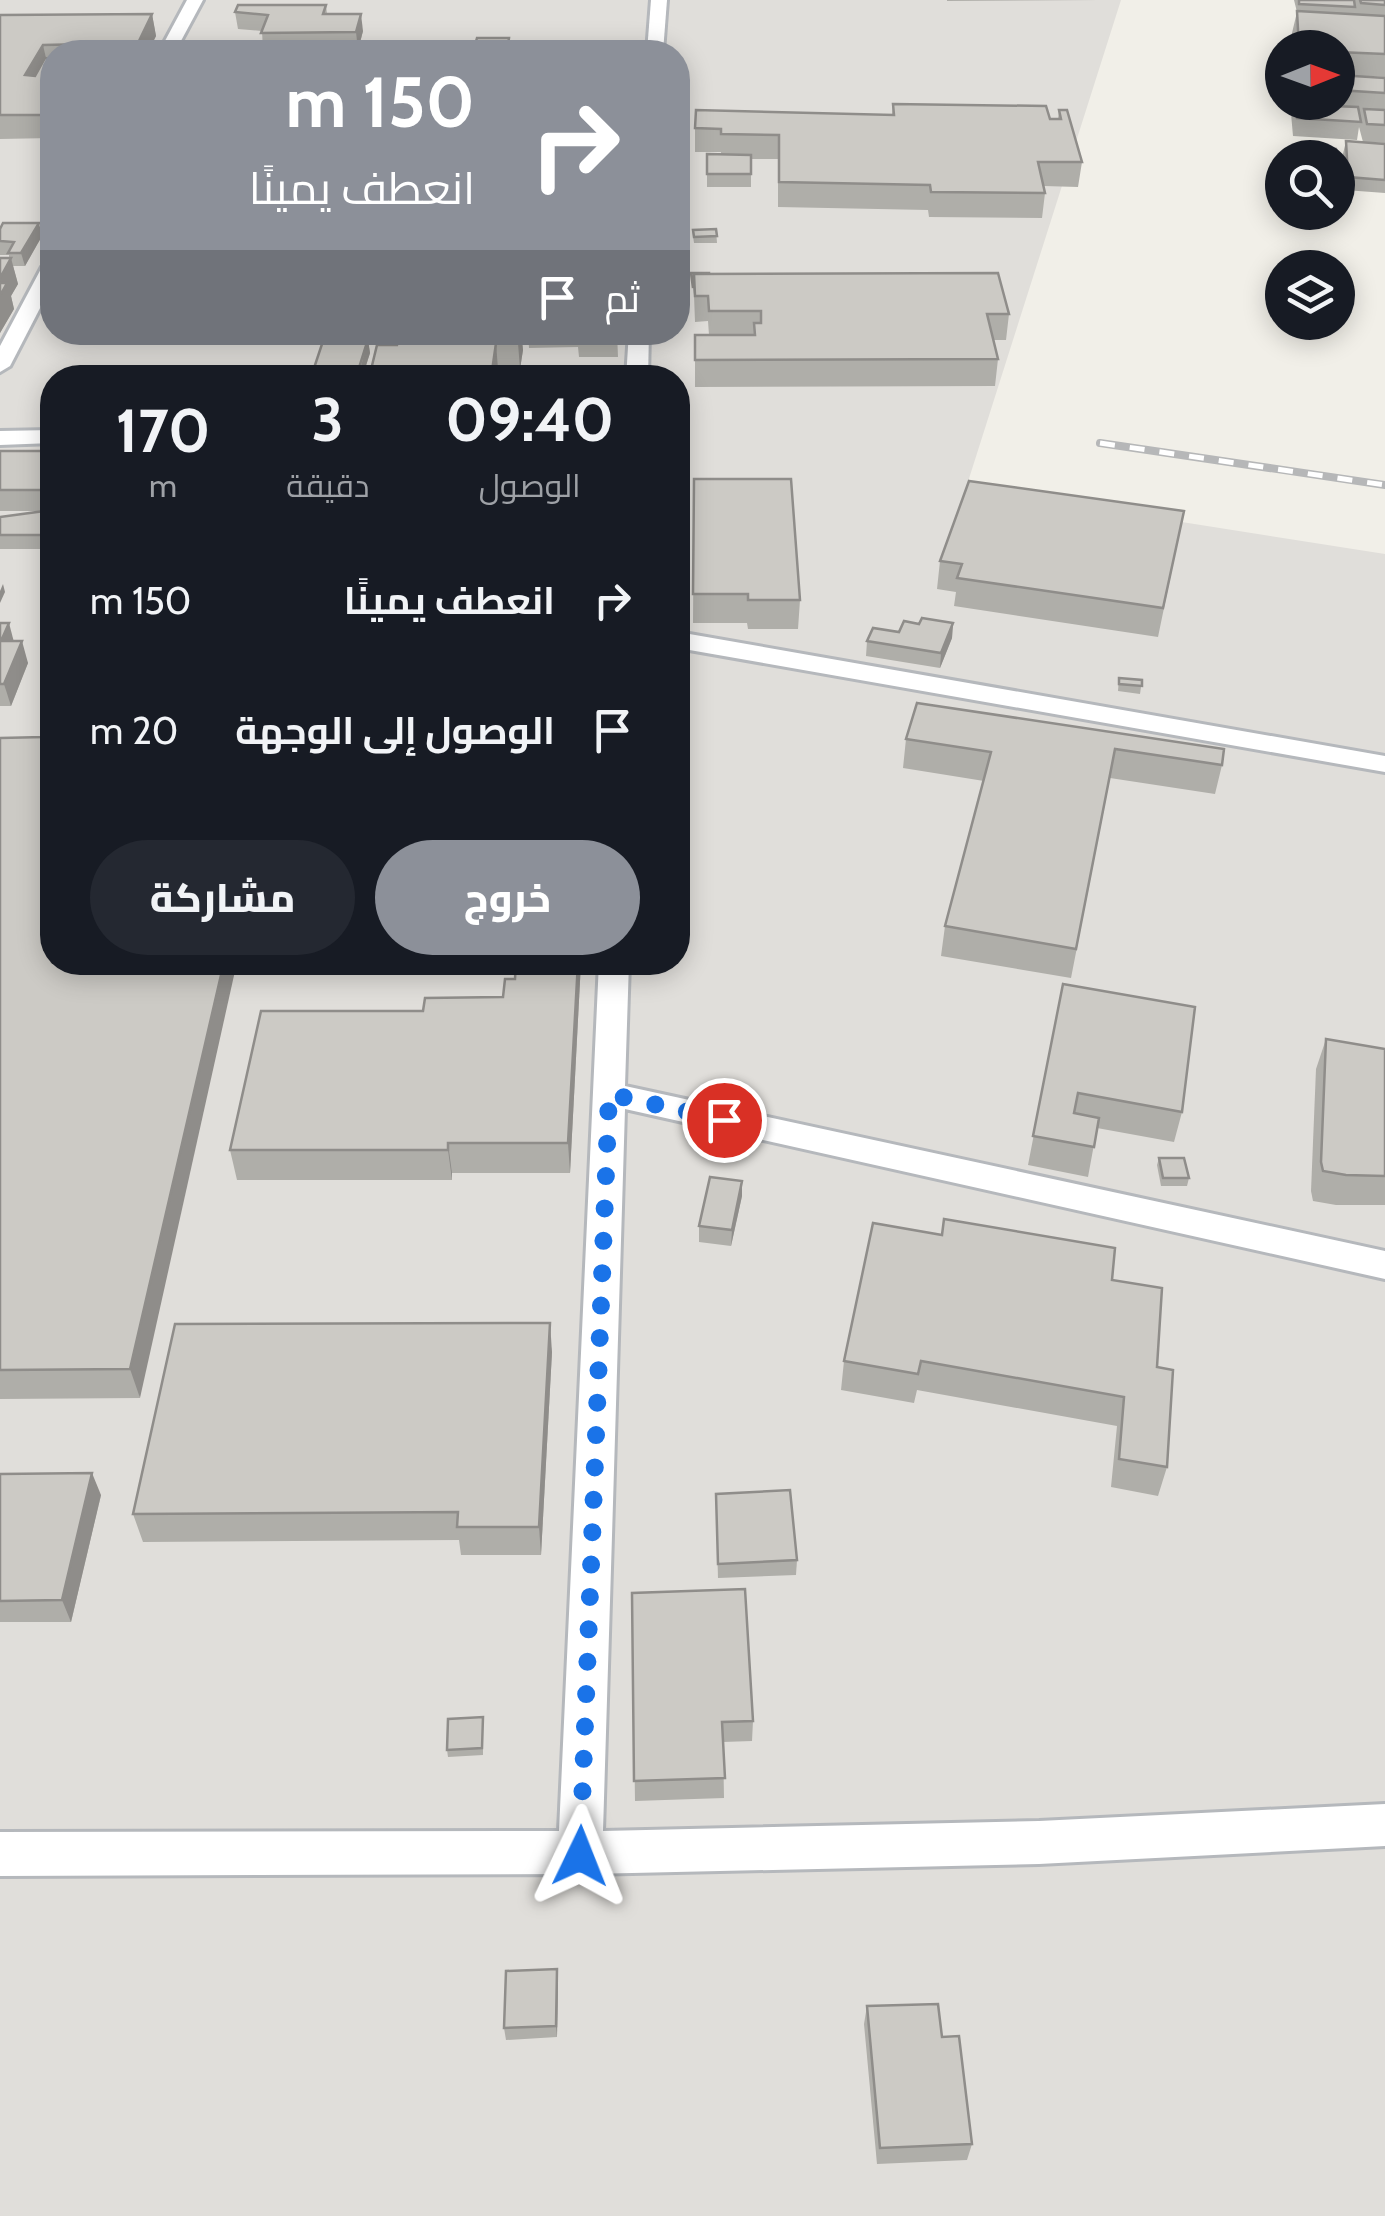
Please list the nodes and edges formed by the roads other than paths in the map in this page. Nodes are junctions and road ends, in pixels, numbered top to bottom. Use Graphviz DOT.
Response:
graph roads {
  1 [pos="194,0"];
  2 [pos="659,0"];
  3 [pos="173,40"];
  4 [pos="656,40"];
  5 [pos="40,290"];
  6 [pos="0,366"];
  7 [pos="0,438"];
  8 [pos="40,438"];
  9 [pos="690,642"];
  10 [pos="1385,764"];
  11 [pos="614,975"];
  12 [pos="609,1094"];
  13 [pos="1385,1265"];
  14 [pos="1385,1824"];
  15 [pos="0,1854"];
  16 [pos="580,1856"];
  1 -- 3 [label="street"];
  2 -- 4 [label="street"];
  5 -- 6 [label="street"];
  7 -- 8 [label="street"];
  9 -- 10 [label="street"];
  11 -- 12 [label="street"];
  12 -- 13 [label="street"];
  12 -- 16 [label="street"];
  14 -- 16 [label="street"];
  15 -- 16 [label="street"];
}
